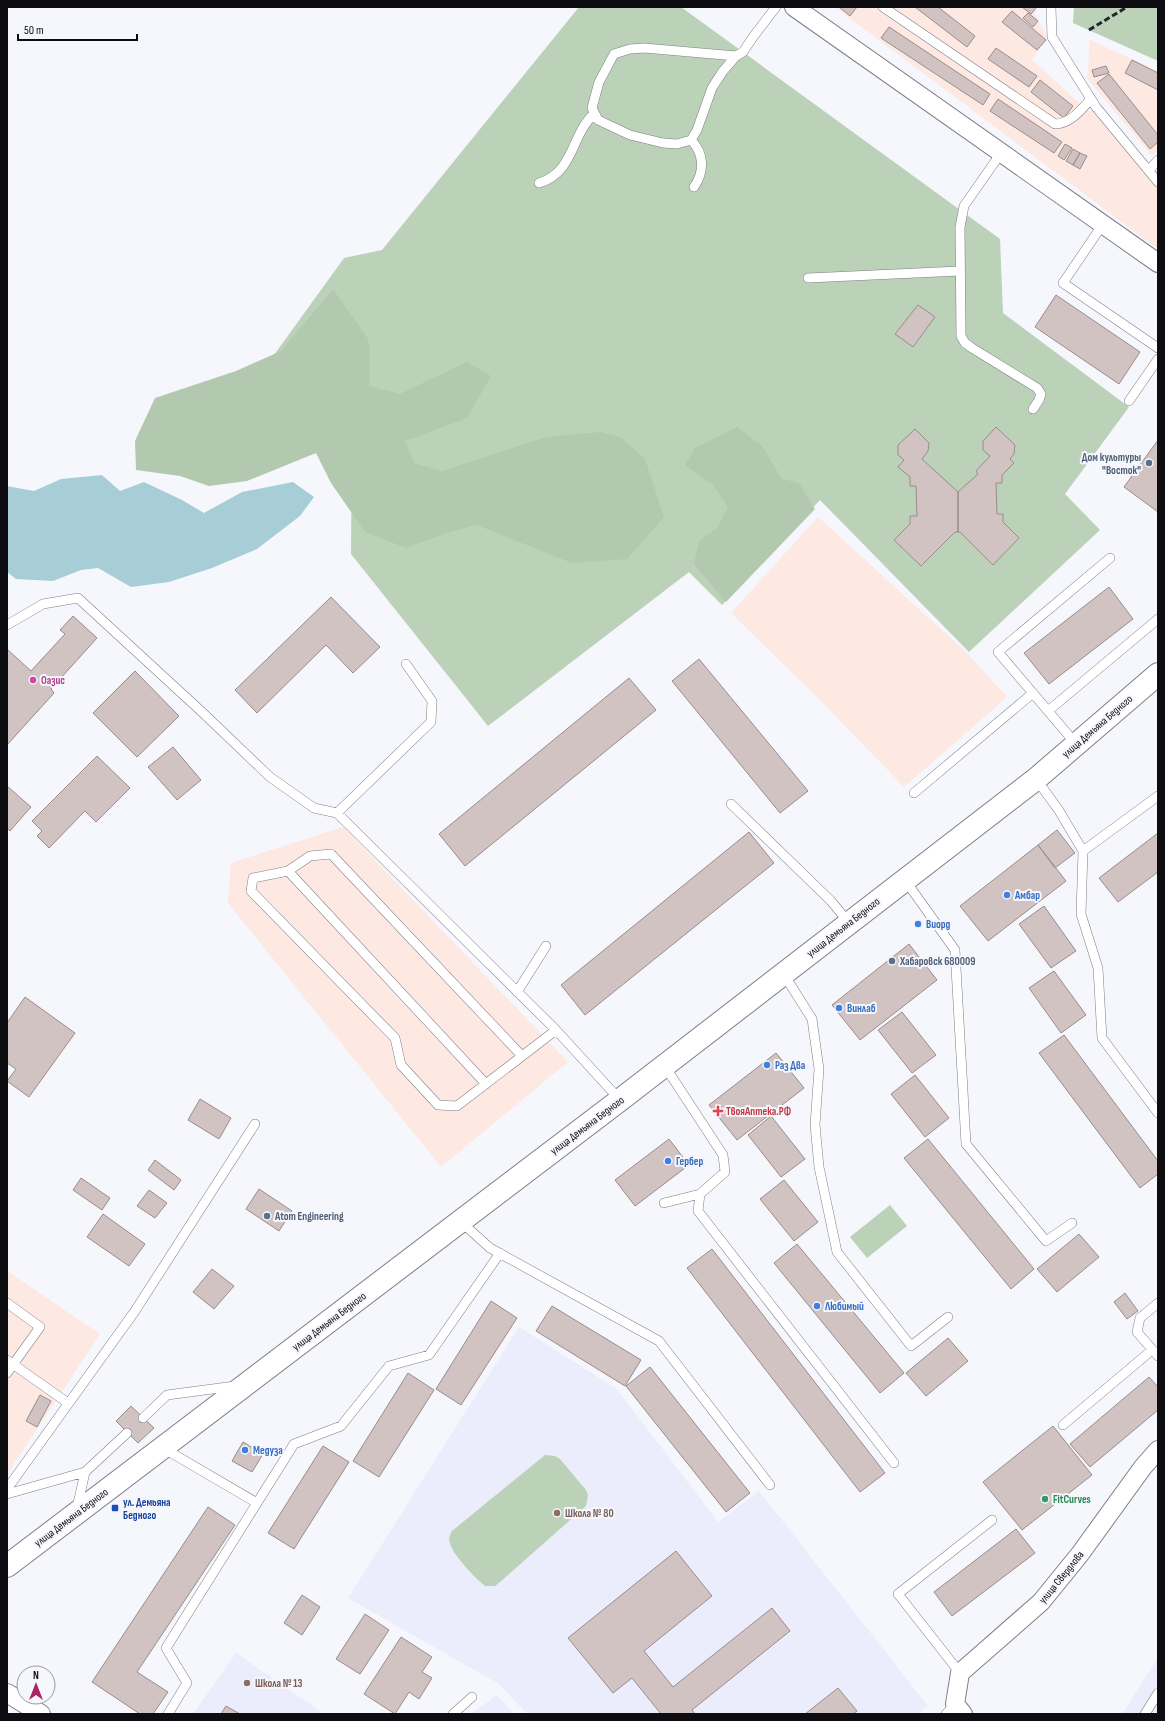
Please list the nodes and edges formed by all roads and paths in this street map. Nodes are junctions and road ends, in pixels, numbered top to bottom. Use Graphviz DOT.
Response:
graph roads {
  1 [pos="776,7"];
  2 [pos="794,7"];
  3 [pos="883,7"];
  4 [pos="1051,7"];
  5 [pos="736,56"];
  6 [pos="1091,99"];
  7 [pos="594,114"];
  8 [pos="691,140"];
  9 [pos="1001,153"];
  10 [pos="1158,160"];
  11 [pos="1149,170"];
  12 [pos="1158,182"];
  13 [pos="539,183"];
  14 [pos="694,187"];
  15 [pos="1103,224"];
  16 [pos="1158,263"];
  17 [pos="960,272"];
  18 [pos="808,278"];
  19 [pos="1158,348"];
  20 [pos="1158,359"];
  21 [pos="1129,401"];
  22 [pos="1033,409"];
  23 [pos="1110,558"];
  24 [pos="1158,618"];
  25 [pos="7,625"];
  26 [pos="406,664"];
  27 [pos="1158,674"];
  28 [pos="1033,693"];
  29 [pos="1048,711"];
  30 [pos="1076,744"];
  31 [pos="1036,778"];
  32 [pos="914,793"];
  33 [pos="1158,796"];
  34 [pos="731,804"];
  35 [pos="337,813"];
  36 [pos="1083,851"];
  37 [pos="288,871"];
  38 [pos="905,880"];
  39 [pos="849,923"];
  40 [pos="546,946"];
  41 [pos="783,973"];
  42 [pos="517,992"];
  43 [pos="556,1030"];
  44 [pos="522,1056"];
  45 [pos="664,1065"];
  46 [pos="486,1084"];
  47 [pos="620,1100"];
  48 [pos="1158,1113"];
  49 [pos="255,1124"];
  50 [pos="700,1194"];
  51 [pos="664,1203"];
  52 [pos="460,1221"];
  53 [pos="1072,1223"];
  54 [pos="500,1253"];
  55 [pos="7,1303"];
  56 [pos="1158,1303"];
  57 [pos="948,1317"];
  58 [pos="1155,1353"];
  59 [pos="10,1362"];
  60 [pos="7,1373"];
  61 [pos="244,1385"];
  62 [pos="68,1403"];
  63 [pos="143,1418"];
  64 [pos="1063,1425"];
  65 [pos="127,1433"];
  66 [pos="162,1448"];
  67 [pos="1158,1450"];
  68 [pos="894,1463"];
  69 [pos="85,1472"];
  70 [pos="770,1485"];
  71 [pos="7,1489"];
  72 [pos="7,1494"];
  73 [pos="257,1504"];
  74 [pos="76,1514"];
  75 [pos="992,1520"];
  76 [pos="7,1566"];
  77 [pos="960,1673"];
  78 [pos="7,1693"];
  79 [pos="1158,1693"];
  80 [pos="472,1697"];
  81 [pos="954,1711"];
  82 [pos="33,1712"];
  83 [pos="168,1714"];
  84 [pos="453,1714"];
  85 [pos="1145,1714"];
  1 -- 5 [label="lane"];
  2 -- 9 [label="street"];
  3 -- 6 [label="lane"];
  4 -- 6 [label="lane"];
  5 -- 7 [label="lane"];
  5 -- 8 [label="lane"];
  6 -- 11 [label="lane"];
  7 -- 8 [label="lane"];
  7 -- 13 [label="lane"];
  8 -- 14 [label="lane"];
  9 -- 15 [label="street"];
  9 -- 17 [label="lane"];
  10 -- 11 [label="lane"];
  11 -- 12 [label="lane"];
  15 -- 16 [label="street"];
  15 -- 19 [label="lane"];
  17 -- 18 [label="lane"];
  17 -- 22 [label="lane"];
  20 -- 21 [label="lane"];
  23 -- 28 [label="lane"];
  24 -- 29 [label="lane"];
  25 -- 35 [label="lane"];
  26 -- 35 [label="lane"];
  27 -- 30 [label="main road, улица Демьяна Бедного"];
  28 -- 29 [label="lane"];
  28 -- 32 [label="lane"];
  29 -- 30 [label="lane"];
  30 -- 31 [label="main road, улица Демьяна Бедного"];
  31 -- 36 [label="lane"];
  31 -- 38 [label="main road, улица Демьяна Бедного"];
  33 -- 36 [label="lane"];
  34 -- 39 [label="lane"];
  35 -- 42 [label="lane"];
  36 -- 48 [label="lane"];
  37 -- 44 [label="lane"];
  37 -- 46 [label="lane"];
  37 -- 46 [label="lane"];
  38 -- 39 [label="main road, улица Демьяна Бедного"];
  38 -- 53 [label="lane"];
  39 -- 41 [label="main road, улица Демьяна Бедного"];
  40 -- 42 [label="lane"];
  41 -- 45 [label="main road, улица Демьяна Бедного"];
  41 -- 57 [label="lane"];
  42 -- 43 [label="lane"];
  43 -- 44 [label="lane"];
  43 -- 47 [label="lane"];
  44 -- 46 [label="lane"];
  45 -- 47 [label="main road, улица Демьяна Бедного"];
  45 -- 50 [label="lane"];
  47 -- 52 [label="main road, улица Демьяна Бедного"];
  49 -- 62 [label="lane"];
  50 -- 51 [label="lane"];
  50 -- 68 [label="lane"];
  52 -- 54 [label="lane"];
  52 -- 61 [label="main road, улица Демьяна Бедного"];
  54 -- 70 [label="lane"];
  54 -- 73 [label="lane"];
  55 -- 59 [label="lane"];
  56 -- 58 [label="lane"];
  58 -- 64 [label="lane"];
  59 -- 60 [label="lane"];
  59 -- 62 [label="lane"];
  61 -- 63 [label="lane"];
  61 -- 66 [label="main road, улица Демьяна Бедного"];
  62 -- 71 [label="lane"];
  65 -- 69 [label="lane"];
  66 -- 73 [label="lane"];
  66 -- 74 [label="main road, улица Демьяна Бедного"];
  67 -- 77 [label="street, улица Свердлова"];
  69 -- 72 [label="lane"];
  69 -- 74 [label="lane"];
  73 -- 83 [label="lane"];
  74 -- 76 [label="main road, улица Демьяна Бедного"];
  75 -- 77 [label="lane"];
  77 -- 81 [label="street"];
  78 -- 82 [label="street"];
  79 -- 85 [label="lane"];
  80 -- 84 [label="lane"];
}
